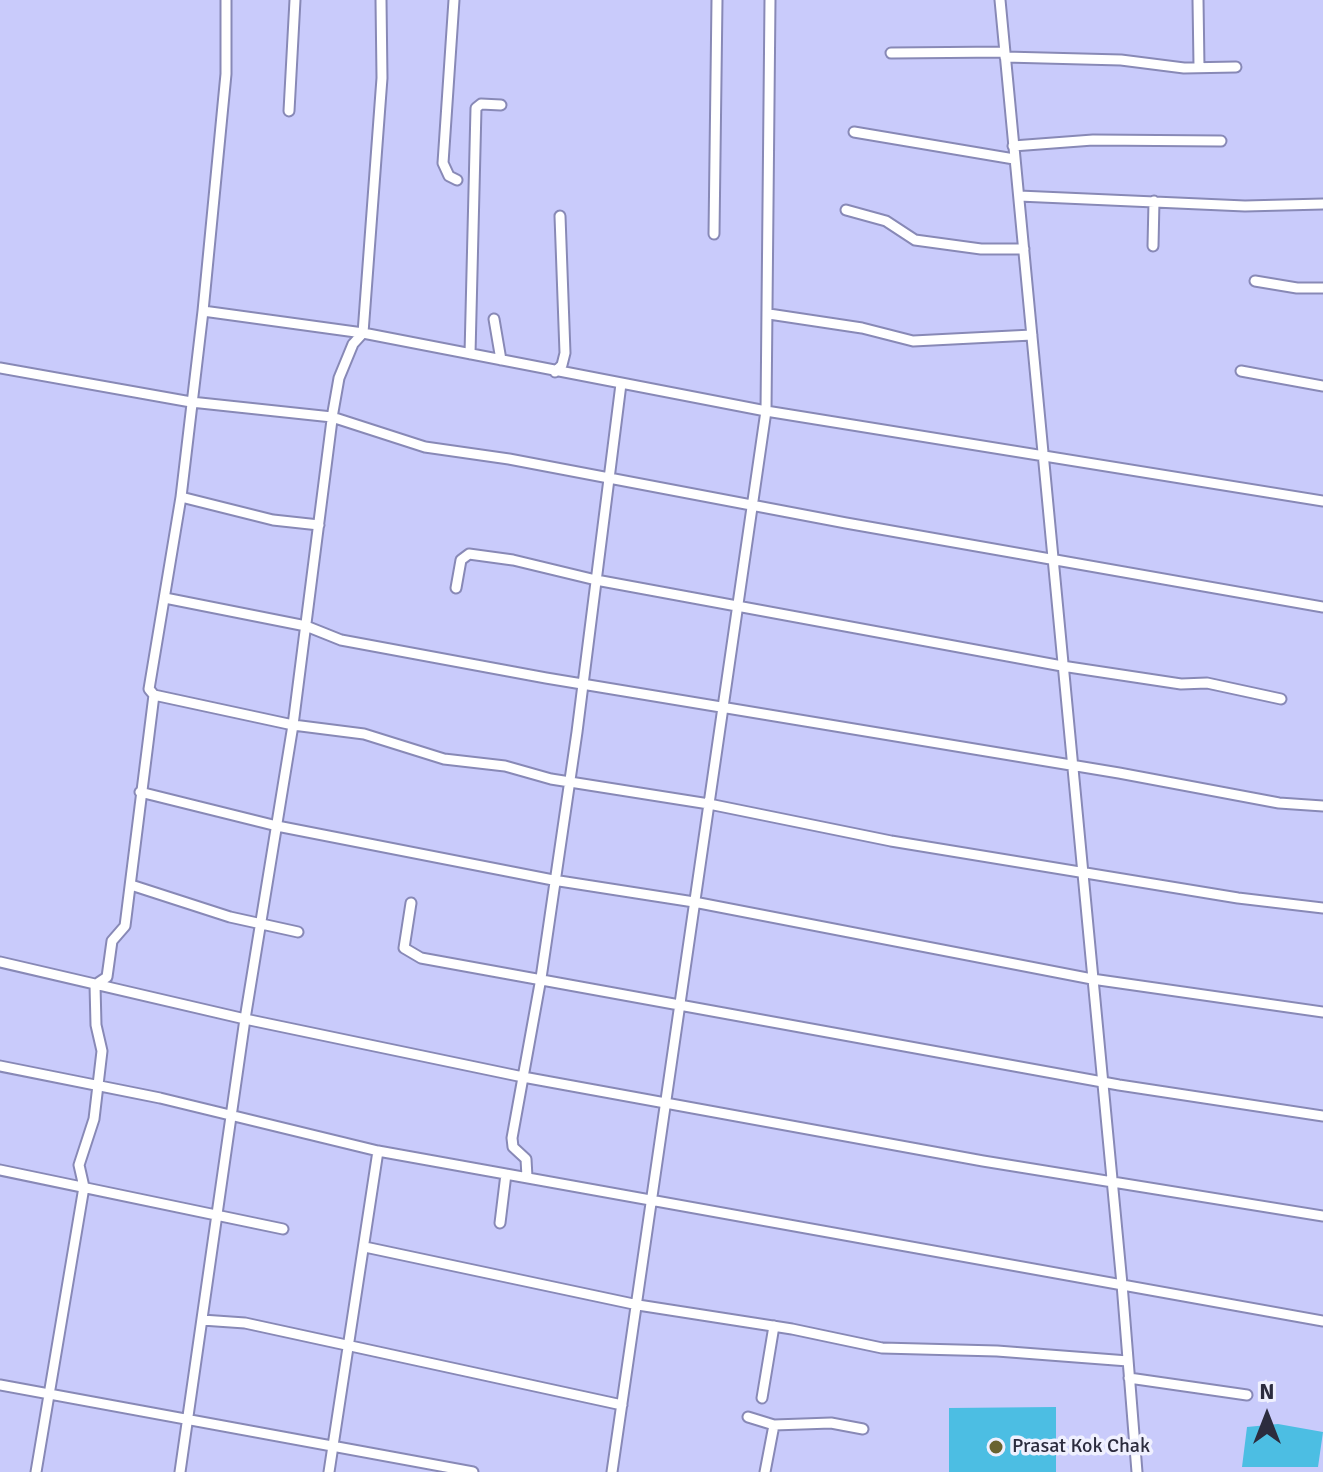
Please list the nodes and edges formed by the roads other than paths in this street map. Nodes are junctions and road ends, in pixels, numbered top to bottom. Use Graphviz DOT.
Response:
graph roads {
  1 [pos="226,0"];
  2 [pos="295,0"];
  3 [pos="381,0"];
  4 [pos="454,0"];
  5 [pos="717,0"];
  6 [pos="770,0"];
  7 [pos="1000,0"];
  8 [pos="1198,0"];
  9 [pos="891,53"];
  10 [pos="1005,55"];
  11 [pos="1199,66"];
  12 [pos="1236,67"];
  13 [pos="501,105"];
  14 [pos="289,111"];
  15 [pos="854,132"];
  16 [pos="1221,141"];
  17 [pos="1013,146"];
  18 [pos="1014,159"];
  19 [pos="457,180"];
  20 [pos="1019,196"];
  21 [pos="1154,201"];
  22 [pos="1323,204"];
  23 [pos="846,210"];
  24 [pos="560,216"];
  25 [pos="714,234"];
  26 [pos="1153,246"];
  27 [pos="1024,249"];
  28 [pos="1255,281"];
  29 [pos="1323,288"];
  30 [pos="203,311"];
  31 [pos="769,314"];
  32 [pos="494,319"];
  33 [pos="363,333"];
  34 [pos="1032,335"];
  35 [pos="470,354"];
  36 [pos="501,360"];
  37 [pos="0,368"];
  38 [pos="1241,371"];
  39 [pos="555,372"];
  40 [pos="621,384"];
  41 [pos="1323,386"];
  42 [pos="191,402"];
  43 [pos="766,411"];
  44 [pos="332,417"];
  45 [pos="1043,455"];
  46 [pos="609,478"];
  47 [pos="181,497"];
  48 [pos="1323,501"];
  49 [pos="755,507"];
  50 [pos="319,525"];
  51 [pos="1052,558"];
  52 [pos="596,580"];
  53 [pos="456,588"];
  54 [pos="165,598"];
  55 [pos="738,606"];
  56 [pos="1323,607"];
  57 [pos="306,626"];
  58 [pos="1062,666"];
  59 [pos="582,683"];
  60 [pos="154,695"];
  61 [pos="1281,699"];
  62 [pos="723,707"];
  63 [pos="293,725"];
  64 [pos="1071,765"];
  65 [pos="569,780"];
  66 [pos="140,792"];
  67 [pos="709,804"];
  68 [pos="1323,806"];
  69 [pos="277,826"];
  70 [pos="1082,870"];
  71 [pos="553,880"];
  72 [pos="131,885"];
  73 [pos="694,902"];
  74 [pos="411,903"];
  75 [pos="1323,908"];
  76 [pos="261,925"];
  77 [pos="298,932"];
  78 [pos="0,962"];
  79 [pos="541,978"];
  80 [pos="1092,979"];
  81 [pos="95,985"];
  82 [pos="680,1004"];
  83 [pos="1323,1012"];
  84 [pos="245,1019"];
  85 [pos="0,1066"];
  86 [pos="523,1077"];
  87 [pos="1100,1081"];
  88 [pos="95,1085"];
  89 [pos="666,1103"];
  90 [pos="231,1115"];
  91 [pos="1323,1116"];
  92 [pos="378,1151"];
  93 [pos="0,1170"];
  94 [pos="506,1174"];
  95 [pos="527,1177"];
  96 [pos="1112,1183"];
  97 [pos="84,1187"];
  98 [pos="653,1202"];
  99 [pos="218,1214"];
  100 [pos="1323,1216"];
  101 [pos="500,1223"];
  102 [pos="283,1229"];
  103 [pos="365,1247"];
  104 [pos="1122,1284"];
  105 [pos="638,1305"];
  106 [pos="202,1320"];
  107 [pos="1323,1321"];
  108 [pos="774,1326"];
  109 [pos="347,1346"];
  110 [pos="1128,1361"];
  111 [pos="1129,1378"];
  112 [pos="0,1385"];
  113 [pos="49,1395"];
  114 [pos="1247,1395"];
  115 [pos="762,1398"];
  116 [pos="622,1405"];
  117 [pos="748,1417"];
  118 [pos="188,1419"];
  119 [pos="774,1425"];
  120 [pos="863,1429"];
  121 [pos="332,1444"];
  122 [pos="36,1472"];
  123 [pos="180,1472"];
  124 [pos="329,1472"];
  125 [pos="473,1472"];
  126 [pos="612,1472"];
  127 [pos="765,1472"];
  128 [pos="1137,1472"];
  1 -- 30 [label="street"];
  2 -- 14 [label="street"];
  3 -- 33 [label="street"];
  4 -- 19 [label="street"];
  5 -- 25 [label="street"];
  6 -- 31 [label="street"];
  7 -- 10 [label="street"];
  8 -- 11 [label="street"];
  9 -- 10 [label="street"];
  10 -- 11 [label="street"];
  10 -- 17 [label="street"];
  11 -- 12 [label="street"];
  13 -- 35 [label="street"];
  15 -- 18 [label="street"];
  16 -- 17 [label="street"];
  17 -- 18 [label="street"];
  18 -- 20 [label="street"];
  20 -- 21 [label="street"];
  20 -- 27 [label="street"];
  21 -- 22 [label="street"];
  21 -- 26 [label="street"];
  23 -- 27 [label="street"];
  24 -- 39 [label="street"];
  27 -- 34 [label="street"];
  28 -- 29 [label="street"];
  30 -- 33 [label="street"];
  30 -- 42 [label="street"];
  31 -- 34 [label="street"];
  31 -- 43 [label="street"];
  32 -- 36 [label="street"];
  33 -- 35 [label="street"];
  33 -- 44 [label="street"];
  34 -- 45 [label="street"];
  35 -- 36 [label="street"];
  36 -- 39 [label="street"];
  37 -- 42 [label="street"];
  38 -- 41 [label="street"];
  39 -- 40 [label="street"];
  40 -- 43 [label="street"];
  40 -- 46 [label="street"];
  42 -- 44 [label="street"];
  42 -- 47 [label="street"];
  43 -- 45 [label="street"];
  43 -- 49 [label="street"];
  44 -- 46 [label="street"];
  44 -- 50 [label="street"];
  45 -- 48 [label="street"];
  45 -- 51 [label="street"];
  46 -- 49 [label="street"];
  46 -- 52 [label="street"];
  47 -- 50 [label="street"];
  47 -- 54 [label="street"];
  49 -- 51 [label="street"];
  49 -- 55 [label="street"];
  50 -- 57 [label="street"];
  51 -- 56 [label="street"];
  51 -- 58 [label="street"];
  52 -- 53 [label="street"];
  52 -- 55 [label="street"];
  52 -- 59 [label="street"];
  54 -- 57 [label="street"];
  54 -- 60 [label="street"];
  55 -- 58 [label="street"];
  55 -- 62 [label="street"];
  57 -- 59 [label="street"];
  57 -- 63 [label="street"];
  58 -- 61 [label="street"];
  58 -- 64 [label="street"];
  59 -- 62 [label="street"];
  59 -- 65 [label="street"];
  60 -- 63 [label="street"];
  60 -- 66 [label="street"];
  62 -- 64 [label="street"];
  62 -- 67 [label="street"];
  63 -- 65 [label="street"];
  63 -- 69 [label="street"];
  64 -- 68 [label="street"];
  64 -- 70 [label="street"];
  65 -- 67 [label="street"];
  65 -- 71 [label="street"];
  66 -- 69 [label="street"];
  66 -- 72 [label="street"];
  67 -- 70 [label="street"];
  67 -- 73 [label="street"];
  69 -- 71 [label="street"];
  69 -- 76 [label="street"];
  70 -- 75 [label="street"];
  70 -- 80 [label="street"];
  71 -- 73 [label="street"];
  71 -- 79 [label="street"];
  72 -- 76 [label="street"];
  72 -- 81 [label="street"];
  73 -- 80 [label="street"];
  73 -- 82 [label="street"];
  74 -- 79 [label="street"];
  76 -- 77 [label="street"];
  76 -- 84 [label="street"];
  78 -- 81 [label="street"];
  79 -- 82 [label="street"];
  79 -- 86 [label="street"];
  80 -- 83 [label="street"];
  80 -- 87 [label="street"];
  81 -- 84 [label="street"];
  81 -- 88 [label="street"];
  82 -- 87 [label="street"];
  82 -- 89 [label="street"];
  84 -- 86 [label="street"];
  84 -- 90 [label="street"];
  85 -- 88 [label="street"];
  86 -- 89 [label="street"];
  86 -- 95 [label="street"];
  87 -- 91 [label="street"];
  87 -- 96 [label="street"];
  88 -- 90 [label="street"];
  88 -- 97 [label="street"];
  89 -- 96 [label="street"];
  89 -- 98 [label="street"];
  90 -- 92 [label="street"];
  90 -- 99 [label="street"];
  92 -- 94 [label="street"];
  92 -- 103 [label="street"];
  93 -- 97 [label="street"];
  94 -- 95 [label="street"];
  94 -- 101 [label="street"];
  95 -- 98 [label="street"];
  96 -- 100 [label="street"];
  96 -- 104 [label="street"];
  97 -- 99 [label="street"];
  97 -- 113 [label="street"];
  98 -- 104 [label="street"];
  98 -- 105 [label="street"];
  99 -- 102 [label="street"];
  99 -- 106 [label="street"];
  103 -- 105 [label="street"];
  103 -- 109 [label="street"];
  104 -- 107 [label="street"];
  104 -- 110 [label="street"];
  105 -- 108 [label="street"];
  105 -- 116 [label="street"];
  106 -- 109 [label="street"];
  106 -- 118 [label="street"];
  108 -- 110 [label="street"];
  108 -- 115 [label="street"];
  109 -- 116 [label="street"];
  109 -- 121 [label="street"];
  110 -- 111 [label="street"];
  111 -- 114 [label="street"];
  111 -- 128 [label="street"];
  112 -- 113 [label="street"];
  113 -- 118 [label="street"];
  113 -- 122 [label="street"];
  116 -- 126 [label="street"];
  117 -- 119 [label="street"];
  118 -- 121 [label="street"];
  118 -- 123 [label="street"];
  119 -- 120 [label="street"];
  119 -- 127 [label="street"];
  121 -- 124 [label="street"];
  121 -- 125 [label="street"];
}
